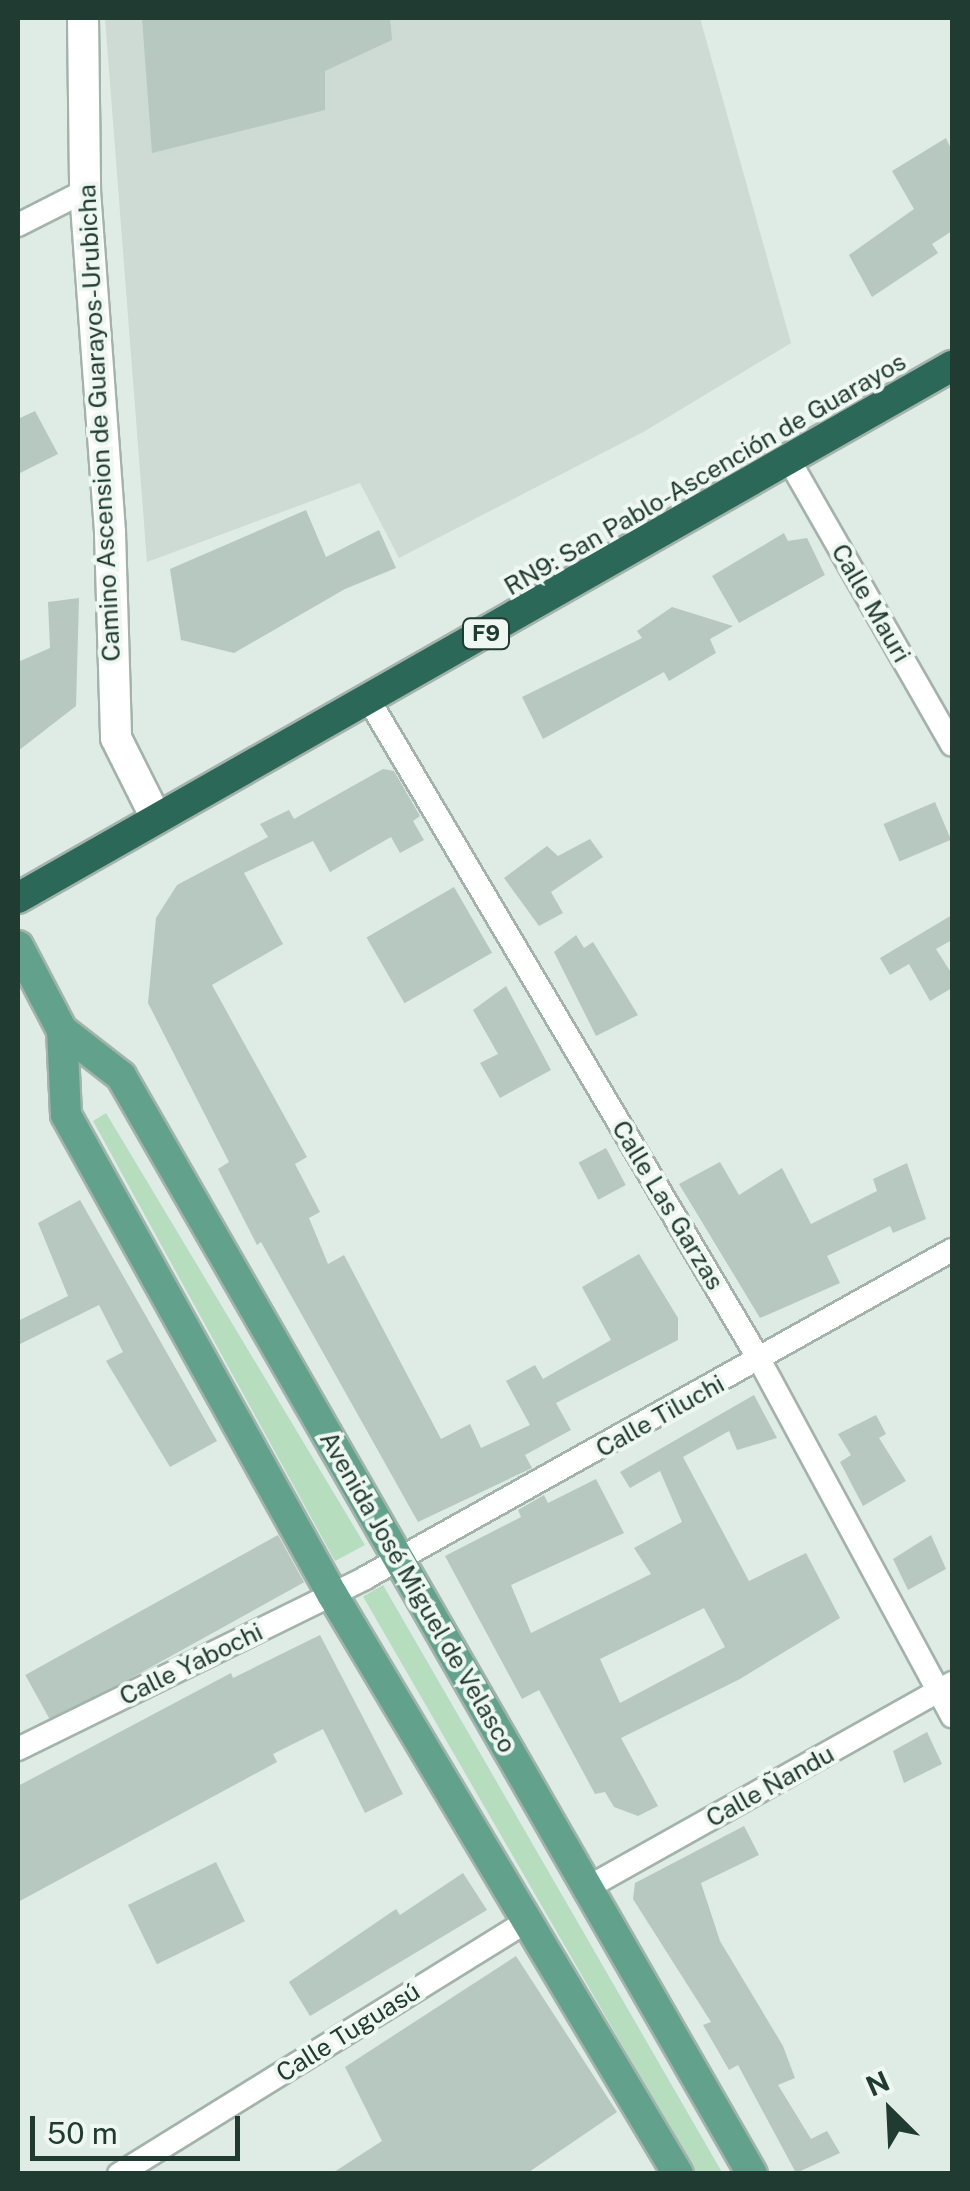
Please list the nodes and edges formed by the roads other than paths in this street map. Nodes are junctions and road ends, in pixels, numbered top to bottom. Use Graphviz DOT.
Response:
graph roads {
  1 [pos="82,18"];
  2 [pos="85,191"];
  3 [pos="18,225"];
  4 [pos="952,366"];
  5 [pos="789,460"];
  6 [pos="370,702"];
  7 [pos="952,746"];
  8 [pos="156,818"];
  9 [pos="18,898"];
  10 [pos="18,946"];
  11 [pos="62,1030"];
  12 [pos="952,1250"];
  13 [pos="760,1361"];
  14 [pos="399,1559"];
  15 [pos="365,1578"];
  16 [pos="332,1594"];
  17 [pos="945,1687"];
  18 [pos="952,1716"];
  19 [pos="18,1749"];
  20 [pos="586,1888"];
  21 [pos="526,1922"];
  22 [pos="119,2174"];
  23 [pos="678,2174"];
  24 [pos="752,2174"];
  1 -- 2 [label="main road, Camino Ascension de Guarayos-Urubicha"];
  2 -- 3 [label="street"];
  2 -- 8 [label="main road, Camino Ascension de Guarayos-Urubicha"];
  4 -- 5 [label="highway, RN9: San Pablo-Ascención de Guarayos / F9"];
  5 -- 6 [label="highway, RN9: San Pablo-Ascención de Guarayos / F9"];
  5 -- 7 [label="street, Calle Mauri"];
  6 -- 8 [label="highway, RN9: San Pablo-Ascención de Guarayos / F9"];
  6 -- 13 [label="street, Calle Las Garzas"];
  8 -- 9 [label="highway, RN9: San Pablo-Ascención de Guarayos / F9"];
  10 -- 11 [label="main road, Avenida José Miguel de Velasco"];
  11 -- 14 [label="main road, Avenida José Miguel de Velasco"];
  11 -- 16 [label="main road, Avenida José Miguel de Velasco"];
  12 -- 13 [label="street, Calle Tiluchi"];
  13 -- 14 [label="street, Calle Tiluchi"];
  13 -- 17 [label="street, Calle Las Garzas"];
  14 -- 15 [label="street, Calle Tiluchi"];
  14 -- 20 [label="main road, Avenida José Miguel de Velasco"];
  15 -- 16 [label="street, Calle Yabochi"];
  16 -- 19 [label="street, Calle Yabochi"];
  16 -- 21 [label="main road, Avenida José Miguel de Velasco"];
  17 -- 18 [label="street, Calle Las Garzas"];
  17 -- 20 [label="street, Calle Ñandu"];
  20 -- 24 [label="main road, Avenida José Miguel de Velasco"];
  21 -- 22 [label="street, Calle Tuguasú"];
  21 -- 23 [label="main road, Avenida José Miguel de Velasco"];
}
